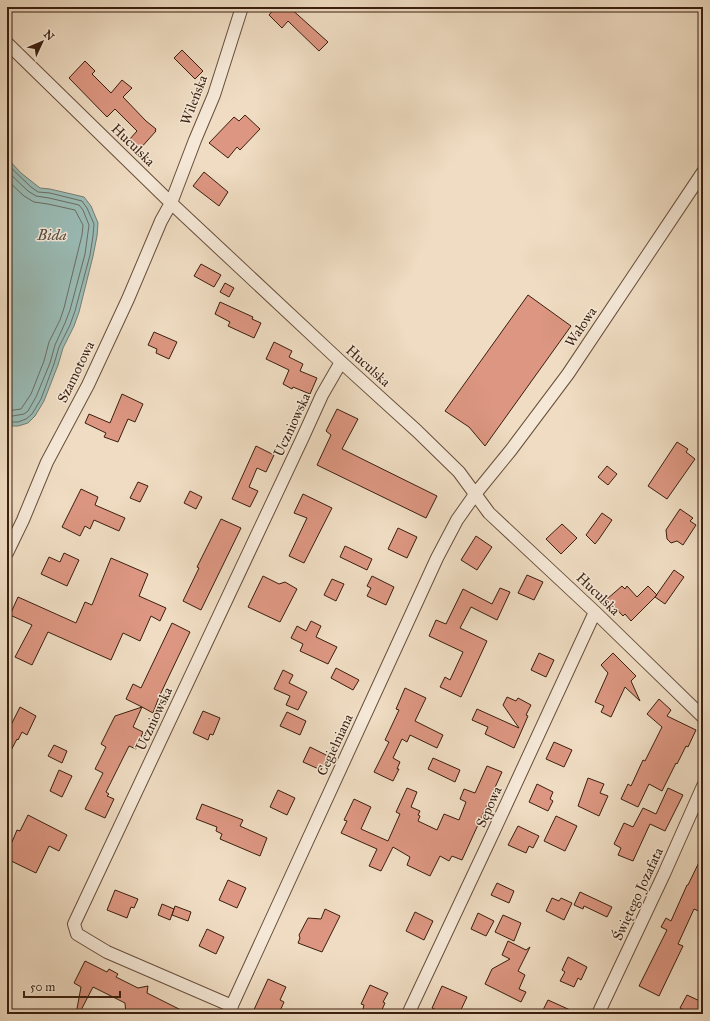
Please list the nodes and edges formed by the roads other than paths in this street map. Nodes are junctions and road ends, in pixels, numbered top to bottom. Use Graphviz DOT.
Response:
graph roads {
  1 [pos="242,7"];
  2 [pos="7,42"];
  3 [pos="703,172"];
  4 [pos="171,203"];
  5 [pos="341,362"];
  6 [pos="476,493"];
  7 [pos="7,553"];
  8 [pos="595,612"];
  9 [pos="703,718"];
  10 [pos="703,786"];
  11 [pos="230,1010"];
  12 [pos="408,1014"];
  13 [pos="598,1014"];
  1 -- 4 [label="street, Wileńska"];
  2 -- 4 [label="street, Huculska"];
  3 -- 6 [label="street, Wałowa"];
  4 -- 5 [label="street, Huculska"];
  4 -- 7 [label="street, Szamotowa"];
  5 -- 6 [label="street, Huculska"];
  5 -- 11 [label="street, Uczniowska"];
  6 -- 8 [label="street, Huculska"];
  6 -- 11 [label="street, Cegielniana"];
  8 -- 9 [label="street, Huculska"];
  8 -- 12 [label="street, Sępowa"];
  10 -- 13 [label="street, Świętego Jozafata"];
}
